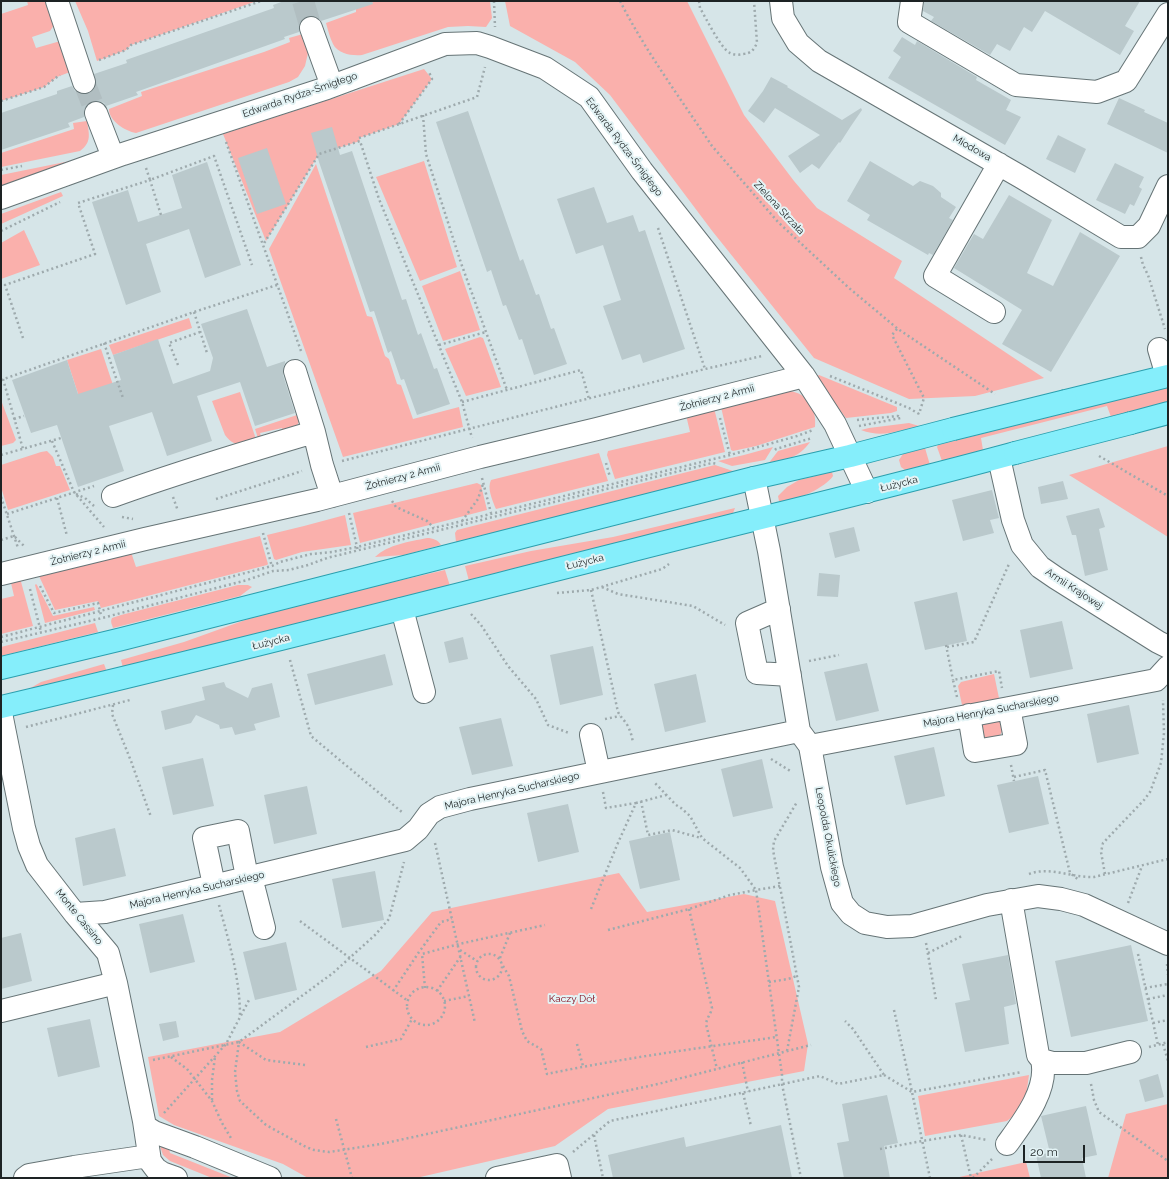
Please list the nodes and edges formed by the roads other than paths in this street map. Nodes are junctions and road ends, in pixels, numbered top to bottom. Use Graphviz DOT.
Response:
graph roads {
  1 [pos="57,1"];
  2 [pos="781,1"];
  3 [pos="912,1"];
  4 [pos="1155,1"];
  5 [pos="1168,9"];
  6 [pos="1168,14"];
  7 [pos="311,28"];
  8 [pos="84,82"];
  9 [pos="332,86"];
  10 [pos="96,113"];
  11 [pos="113,157"];
  12 [pos="999,164"];
  13 [pos="1168,186"];
  14 [pos="1,198"];
  15 [pos="994,312"];
  16 [pos="1162,340"];
  17 [pos="298,364"];
  18 [pos="804,376"];
  19 [pos="1168,376"];
  20 [pos="1168,413"];
  21 [pos="314,432"];
  22 [pos="850,456"];
  23 [pos="1007,456"];
  24 [pos="754,478"];
  25 [pos="104,491"];
  26 [pos="867,492"];
  27 [pos="332,496"];
  28 [pos="762,517"];
  29 [pos="1,574"];
  30 [pos="402,609"];
  31 [pos="779,609"];
  32 [pos="1168,647"];
  33 [pos="1,668"];
  34 [pos="797,668"];
  35 [pos="1162,673"];
  36 [pos="424,692"];
  37 [pos="1,707"];
  38 [pos="1008,708"];
  39 [pos="1,713"];
  40 [pos="965,716"];
  41 [pos="591,735"];
  42 [pos="804,739"];
  43 [pos="599,772"];
  44 [pos="249,877"];
  45 [pos="214,885"];
  46 [pos="1011,900"];
  47 [pos="75,914"];
  48 [pos="264,928"];
  49 [pos="1167,952"];
  50 [pos="116,983"];
  51 [pos="1,1011"];
  52 [pos="1130,1052"];
  53 [pos="1043,1064"];
  54 [pos="146,1127"];
  55 [pos="1007,1144"];
  56 [pos="150,1159"];
  57 [pos="559,1172"];
  58 [pos="25,1178"];
  59 [pos="176,1178"];
  60 [pos="270,1178"];
  61 [pos="497,1178"];
  1 -- 8 [label="street"];
  2 -- 12 [label="street, Miodowa"];
  3 -- 6 [label="street"];
  4 -- 5 [label="street"];
  7 -- 9 [label="street"];
  9 -- 11 [label="street, Edwarda Rydza-Śmigłego"];
  9 -- 18 [label="street, Edwarda Rydza-Śmigłego"];
  10 -- 11 [label="street"];
  11 -- 14 [label="street, Edwarda Rydza-Śmigłego"];
  12 -- 13 [label="street, Miodowa"];
  12 -- 15 [label="street"];
  16 -- 19 [label="street"];
  17 -- 21 [label="street"];
  18 -- 22 [label="street, Edwarda Rydza-Śmigłego"];
  18 -- 27 [label="street, Żołnierzy 2 Armii"];
  19 -- 22 [label="main road, bridge"];
  20 -- 23 [label="main road, Łużycka, bridge"];
  21 -- 25 [label="street"];
  21 -- 27 [label="street"];
  22 -- 24 [label="main road"];
  22 -- 26 [label="street, Edwarda Rydza-Śmigłego"];
  23 -- 26 [label="main road, Łużycka"];
  23 -- 32 [label="street, Armii Krajowej"];
  24 -- 28 [label="street, Leopolda Okulickiego"];
  24 -- 33 [label="main road"];
  26 -- 28 [label="main road, Łużycka"];
  27 -- 29 [label="street, Żołnierzy 2 Armii"];
  28 -- 30 [label="main road, Łużycka"];
  28 -- 31 [label="street, Leopolda Okulickiego"];
  30 -- 36 [label="street"];
  30 -- 37 [label="main road, Łużycka"];
  31 -- 34 [label="street, Leopolda Okulickiego"];
  31 -- 34 [label="street"];
  34 -- 42 [label="street, Leopolda Okulickiego"];
  35 -- 38 [label="street, Majora Henryka Sucharskiego"];
  38 -- 40 [label="street, Majora Henryka Sucharskiego"];
  38 -- 40 [label="street"];
  39 -- 47 [label="street, Monte Cassino"];
  40 -- 42 [label="street, Majora Henryka Sucharskiego"];
  41 -- 43 [label="street"];
  42 -- 43 [label="street, Majora Henryka Sucharskiego"];
  42 -- 46 [label="street, Leopolda Okulickiego"];
  43 -- 44 [label="street, Majora Henryka Sucharskiego"];
  44 -- 45 [label="street, Majora Henryka Sucharskiego"];
  44 -- 45 [label="street"];
  44 -- 48 [label="street"];
  45 -- 47 [label="street, Majora Henryka Sucharskiego"];
  46 -- 49 [label="street, Leopolda Okulickiego"];
  46 -- 53 [label="street"];
  47 -- 50 [label="street, Monte Cassino"];
  50 -- 51 [label="street"];
  50 -- 54 [label="street, Monte Cassino"];
  52 -- 53 [label="street"];
  53 -- 55 [label="street"];
  54 -- 56 [label="street, Monte Cassino"];
  54 -- 60 [label="street"];
  56 -- 58 [label="street"];
  56 -- 59 [label="street"];
  57 -- 61 [label="street"];
}
